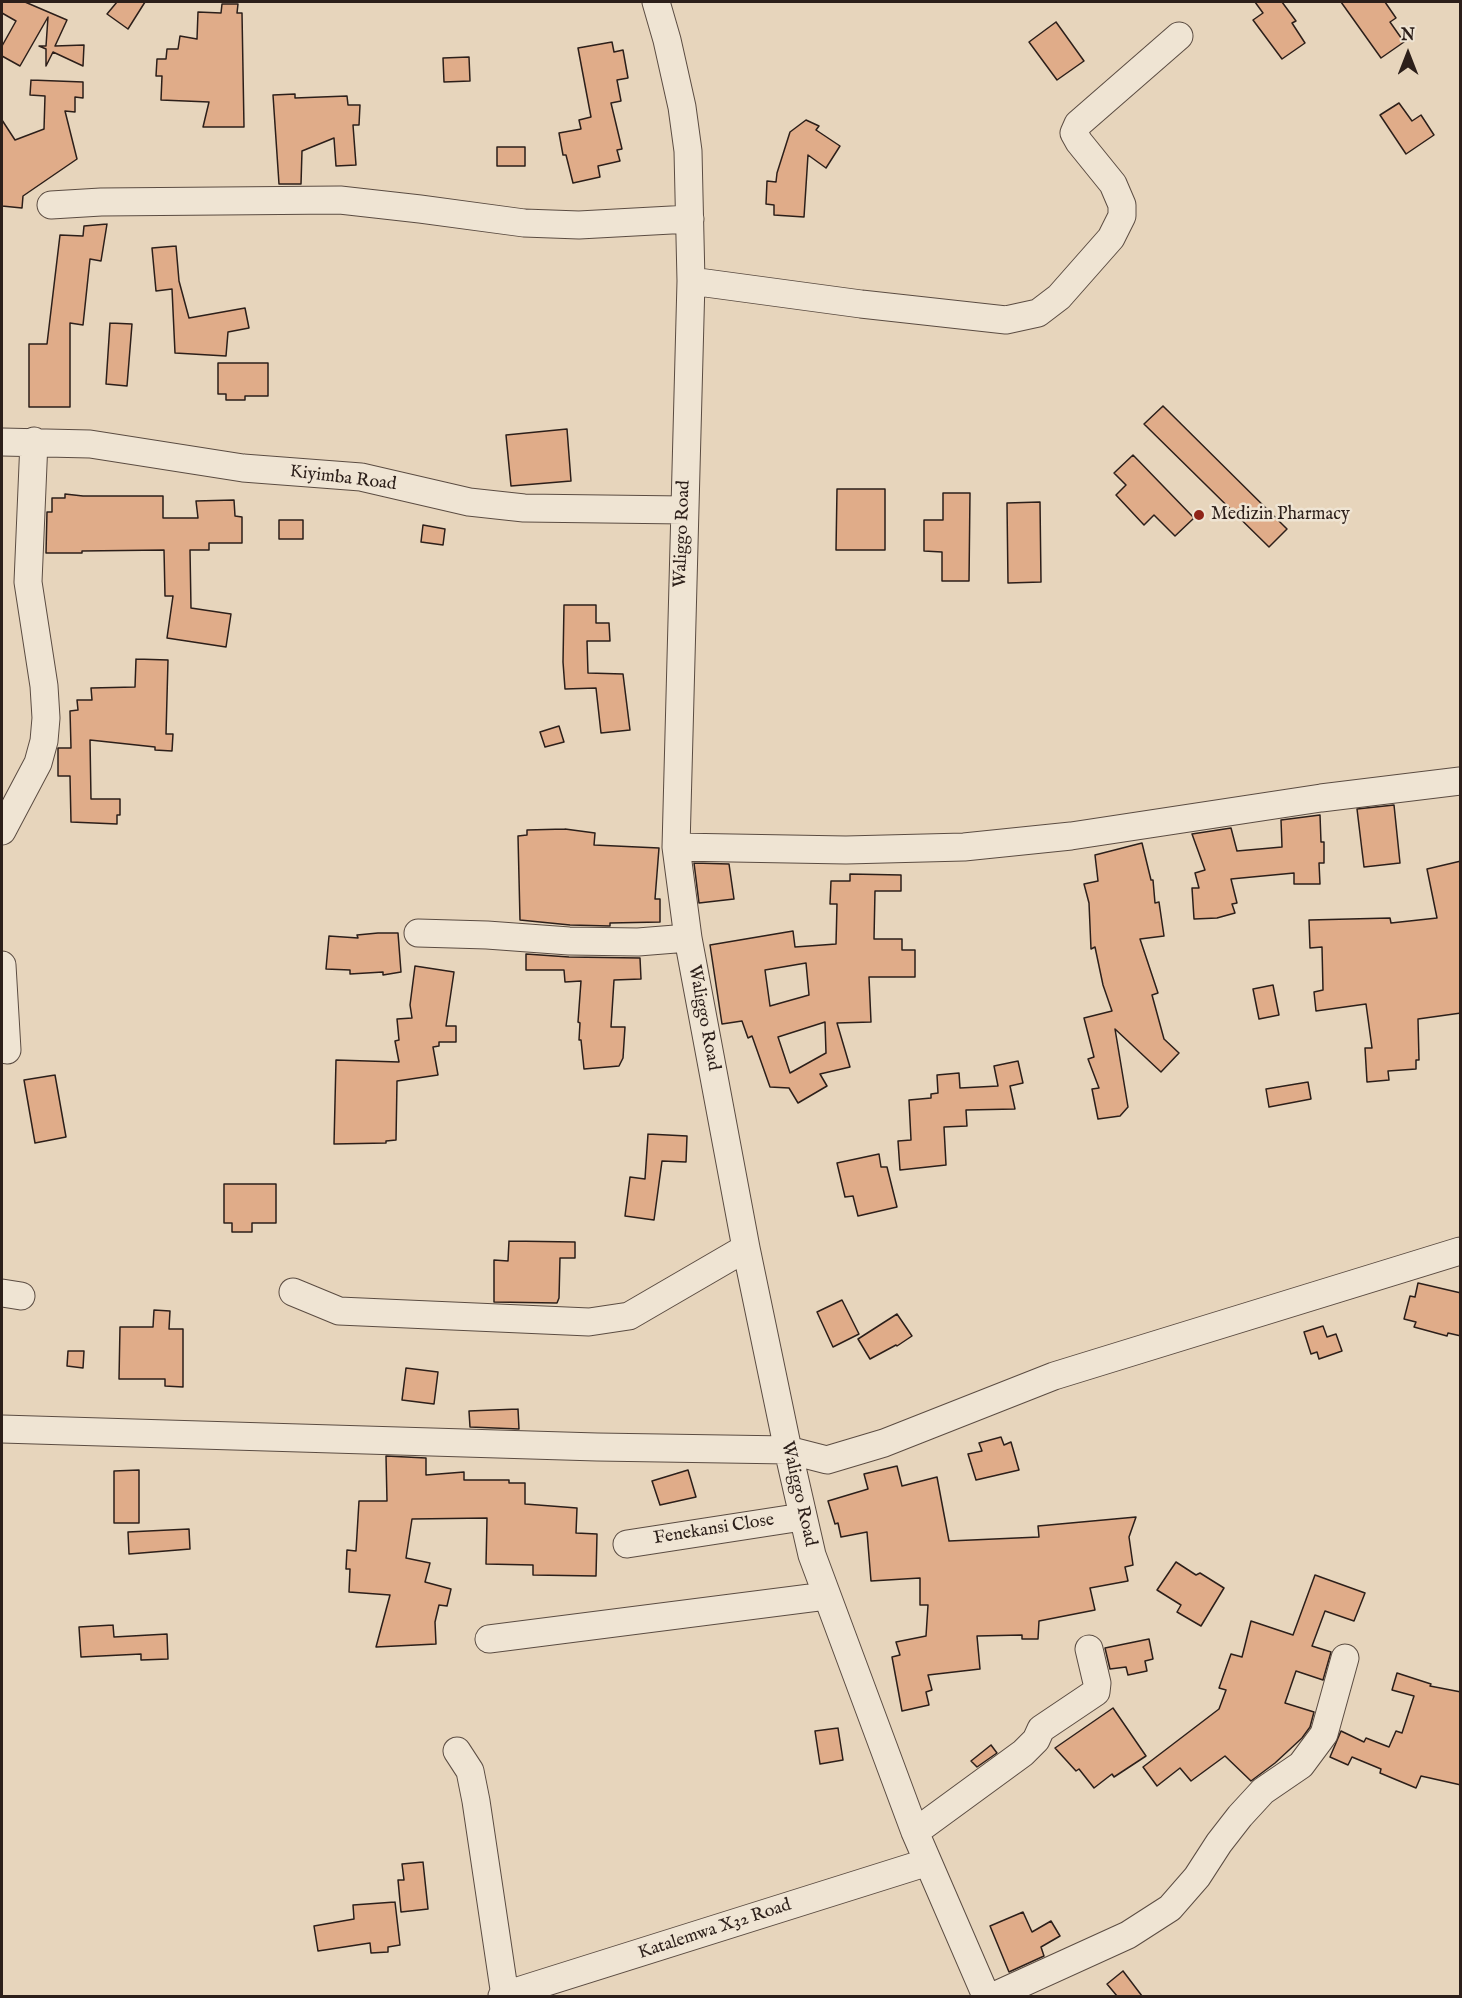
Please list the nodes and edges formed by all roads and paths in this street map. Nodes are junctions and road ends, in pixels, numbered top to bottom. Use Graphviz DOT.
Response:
graph roads {
  1 [pos="656,2"];
  2 [pos="1179,36"];
  3 [pos="51,206"];
  4 [pos="690,219"];
  5 [pos="691,281"];
  6 [pos="34,441"];
  7 [pos="2,442"];
  8 [pos="684,510"];
  9 [pos="1461,781"];
  10 [pos="2,831"];
  11 [pos="676,847"];
  12 [pos="418,933"];
  13 [pos="688,938"];
  14 [pos="2,965"];
  15 [pos="7,1050"];
  16 [pos="746,1248"];
  17 [pos="1461,1251"];
  18 [pos="293,1292"];
  19 [pos="2,1429"];
  20 [pos="788,1450"];
  21 [pos="802,1517"];
  22 [pos="627,1544"];
  23 [pos="826,1596"];
  24 [pos="489,1639"];
  25 [pos="1089,1648"];
  26 [pos="1345,1658"];
  27 [pos="457,1750"];
  28 [pos="915,1832"];
  29 [pos="928,1862"];
  30 [pos="503,1996"];
  31 [pos="986,1996"];
  32 [pos="994,1996"];
  1 -- 4 [label="street, Waliggo Road"];
  2 -- 5 [label="street"];
  3 -- 4 [label="street"];
  4 -- 5 [label="street, Waliggo Road"];
  5 -- 8 [label="street, Waliggo Road"];
  6 -- 7 [label="street, Kiyimba Road"];
  6 -- 8 [label="street, Kiyimba Road"];
  6 -- 10 [label="street"];
  8 -- 11 [label="street, Waliggo Road"];
  9 -- 11 [label="street"];
  11 -- 13 [label="street, Waliggo Road"];
  12 -- 13 [label="street"];
  13 -- 16 [label="street, Waliggo Road"];
  14 -- 15 [label="street"];
  16 -- 18 [label="street"];
  16 -- 20 [label="street, Waliggo Road"];
  17 -- 20 [label="street"];
  19 -- 20 [label="street"];
  20 -- 21 [label="street, Waliggo Road"];
  21 -- 22 [label="street, Fenekansi Close"];
  21 -- 23 [label="street, Waliggo Road"];
  23 -- 24 [label="street"];
  23 -- 28 [label="street, Waliggo Road"];
  25 -- 28 [label="street"];
  26 -- 32 [label="street"];
  27 -- 30 [label="street"];
  28 -- 29 [label="street, Waliggo Road"];
  29 -- 30 [label="street, Katalemwa X32 Road"];
  29 -- 31 [label="street, Waliggo Road"];
}
